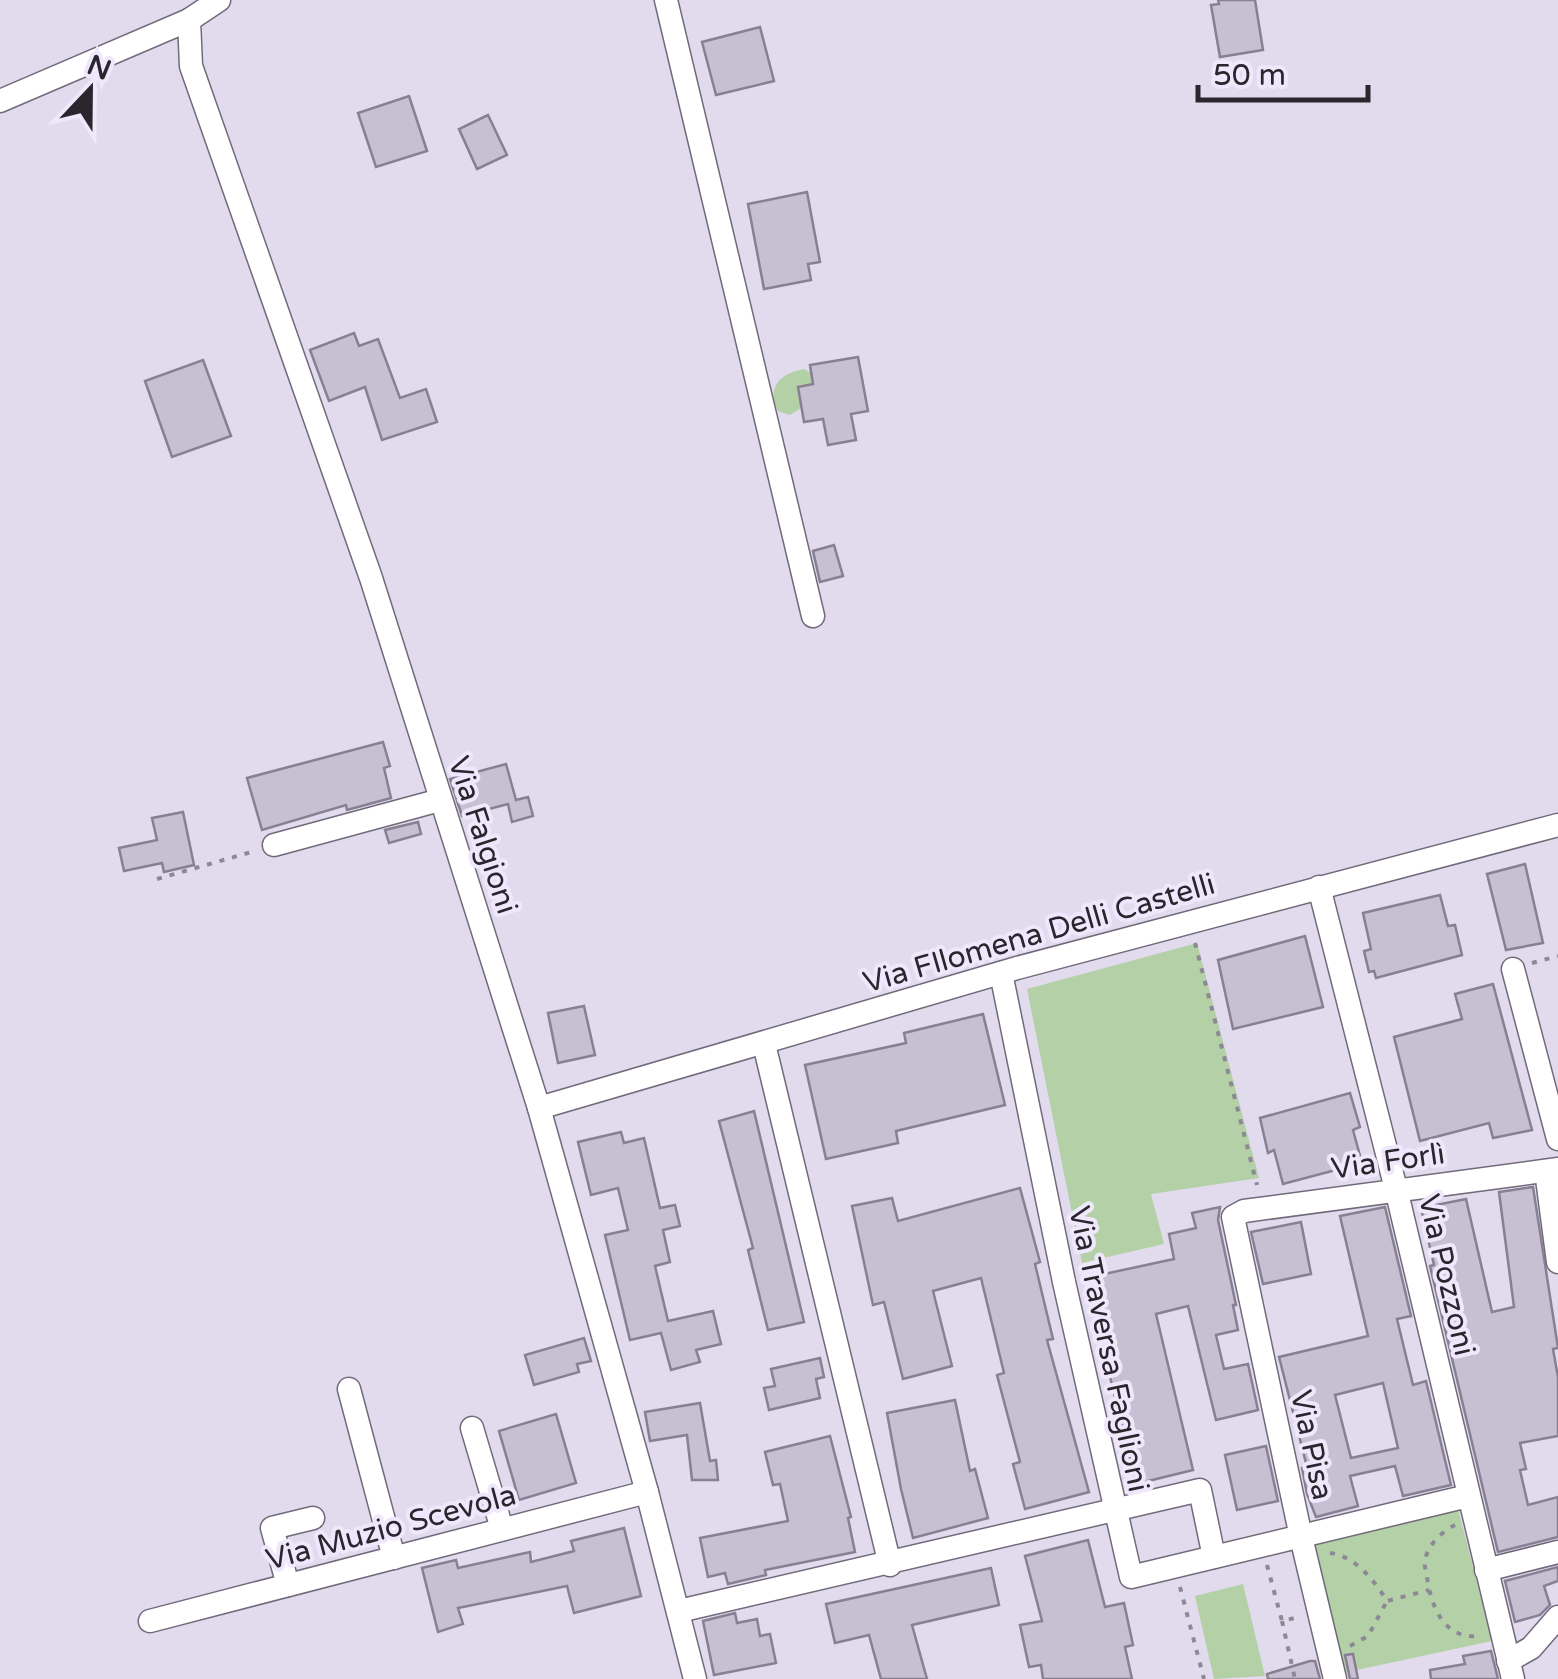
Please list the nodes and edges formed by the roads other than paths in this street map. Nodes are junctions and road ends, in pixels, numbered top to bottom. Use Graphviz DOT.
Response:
graph roads {
  1 [pos="219,0"];
  2 [pos="666,0"];
  3 [pos="189,20"];
  4 [pos="0,101"];
  5 [pos="813,616"];
  6 [pos="440,800"];
  7 [pos="1558,825"];
  8 [pos="274,845"];
  9 [pos="1319,887"];
  10 [pos="1513,969"];
  11 [pos="1001,973"];
  12 [pos="764,1044"];
  13 [pos="539,1108"];
  14 [pos="1558,1139"];
  15 [pos="1552,1170"];
  16 [pos="1396,1190"];
  17 [pos="1235,1223"];
  18 [pos="1558,1262"];
  19 [pos="348,1389"];
  20 [pos="472,1428"];
  21 [pos="648,1492"];
  22 [pos="1468,1496"];
  23 [pos="1114,1512"];
  24 [pos="312,1518"];
  25 [pos="502,1529"];
  26 [pos="1301,1536"];
  27 [pos="1558,1552"];
  28 [pos="1214,1557"];
  29 [pos="394,1558"];
  30 [pos="890,1564"];
  31 [pos="1486,1570"];
  32 [pos="288,1585"];
  33 [pos="678,1611"];
  34 [pos="1558,1617"];
  35 [pos="150,1621"];
  36 [pos="1336,1667"];
  37 [pos="1511,1670"];
  38 [pos="694,1679"];
  1 -- 3 [label="street"];
  2 -- 5 [label="street"];
  3 -- 4 [label="street"];
  3 -- 6 [label="street, Via Falgioni"];
  6 -- 8 [label="street"];
  6 -- 13 [label="street, Via Falgioni"];
  7 -- 9 [label="street, Via FIlomena Delli Castelli"];
  9 -- 11 [label="street, Via FIlomena Delli Castelli"];
  9 -- 16 [label="street, Via Pozzoni"];
  10 -- 14 [label="street"];
  11 -- 12 [label="street, Via FIlomena Delli Castelli"];
  11 -- 23 [label="street, Via Traversa Faglioni"];
  12 -- 13 [label="street, Via FIlomena Delli Castelli"];
  12 -- 30 [label="street"];
  13 -- 21 [label="street, Via Falgioni"];
  15 -- 16 [label="street, Via Forlì"];
  15 -- 18 [label="street"];
  16 -- 17 [label="street, Via Forlì"];
  16 -- 22 [label="street, Via Pozzoni"];
  17 -- 26 [label="street, Via Pisa"];
  19 -- 29 [label="street"];
  20 -- 25 [label="street"];
  21 -- 25 [label="street, Via Muzio Scevola"];
  21 -- 33 [label="street, Via Falgioni"];
  22 -- 26 [label="street"];
  22 -- 31 [label="street, Via Pozzoni"];
  23 -- 28 [label="street"];
  23 -- 28 [label="street"];
  23 -- 30 [label="street, Via Traversa Faglioni"];
  24 -- 32 [label="street"];
  25 -- 29 [label="street, Via Muzio Scevola"];
  26 -- 28 [label="street"];
  26 -- 36 [label="street, Via Pisa"];
  27 -- 31 [label="street"];
  29 -- 32 [label="street, Via Muzio Scevola"];
  30 -- 33 [label="street, Via Traversa Faglioni"];
  31 -- 37 [label="street, Via Pozzoni"];
  32 -- 35 [label="street, Via Muzio Scevola"];
  33 -- 38 [label="street, Via Falgioni"];
  34 -- 37 [label="street"];
}
